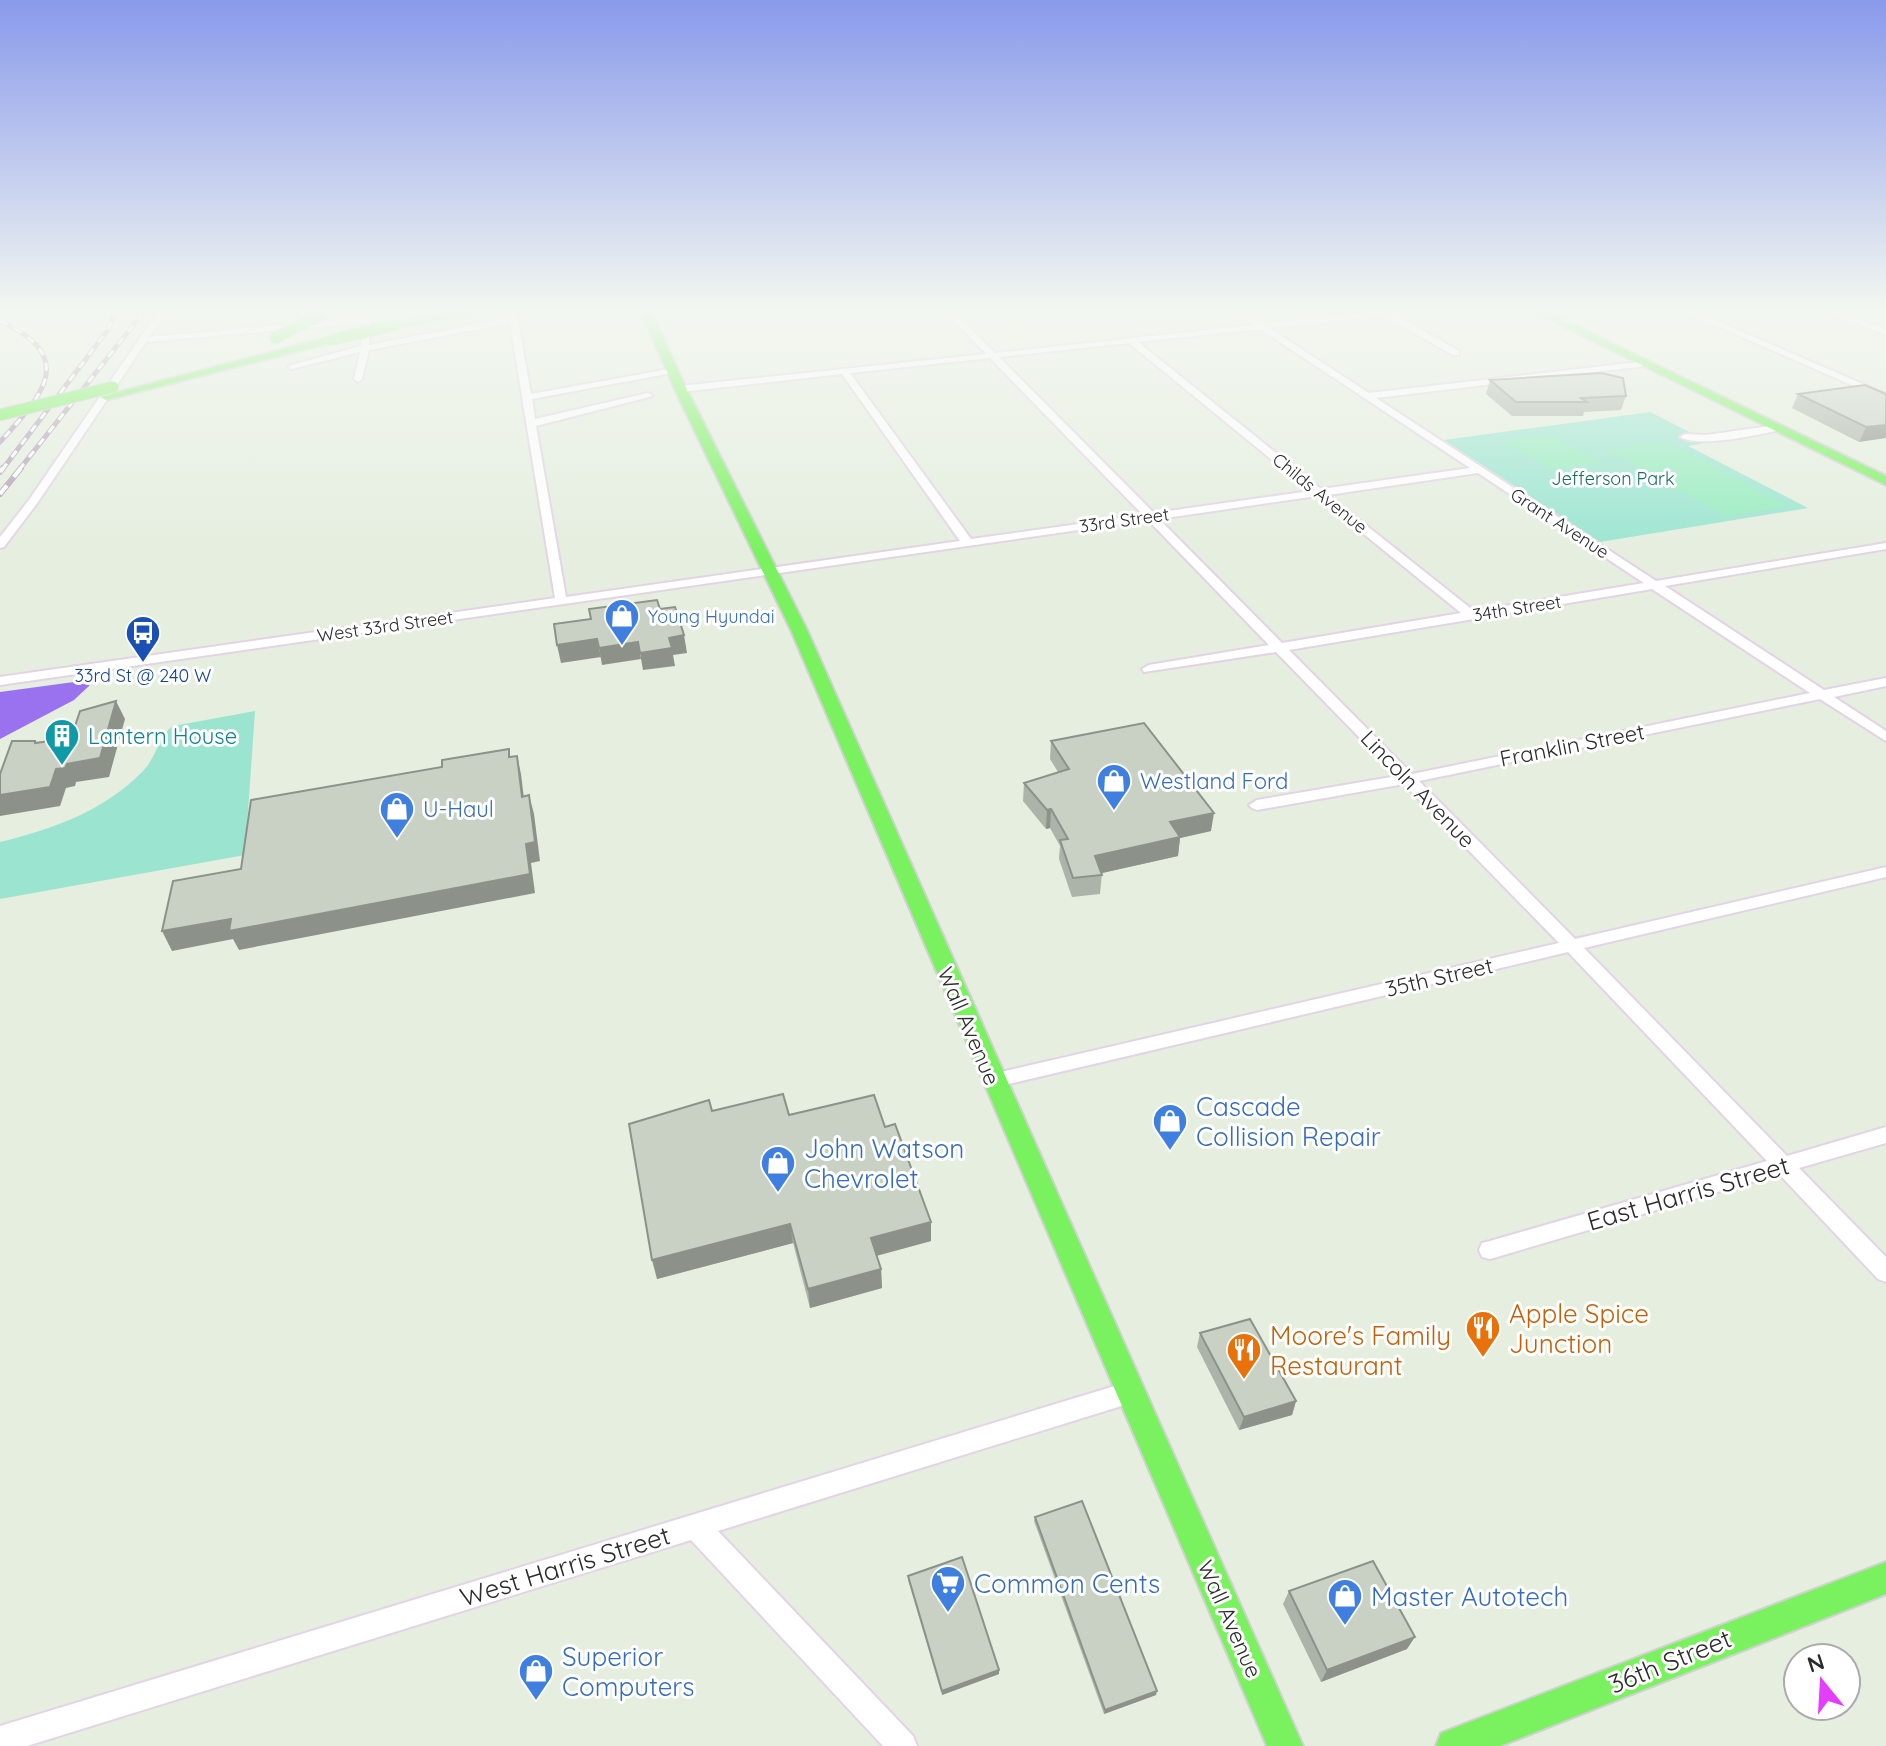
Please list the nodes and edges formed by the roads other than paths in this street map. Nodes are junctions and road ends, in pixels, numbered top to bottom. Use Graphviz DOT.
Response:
graph roads {
  1 [pos="107,390"];
  2 [pos="114,390"];
  3 [pos="115,390"];
  4 [pos="526,390"];
  5 [pos="562,390"];
  6 [pos="681,390"];
  7 [pos="858,390"];
  8 [pos="1027,390"];
  9 [pos="1193,390"];
  10 [pos="1359,390"];
  11 [pos="1414,390"];
  12 [pos="1701,390"];
  13 [pos="109,392"];
  14 [pos="648,396"];
  15 [pos="1367,396"];
  16 [pos="527,397"];
  17 [pos="0,415"];
  18 [pos="0,424"];
  19 [pos="532,424"];
  20 [pos="1777,428"];
  21 [pos="1685,437"];
  22 [pos="1479,470"];
  23 [pos="1886,481"];
  24 [pos="1319,492"];
  25 [pos="1150,516"];
  26 [pos="967,542"];
  27 [pos="0,545"];
  28 [pos="1886,546"];
  29 [pos="770,571"];
  30 [pos="1656,586"];
  31 [pos="561,601"];
  32 [pos="1472,616"];
  33 [pos="1279,647"];
  34 [pos="1149,669"];
  35 [pos="0,681"];
  36 [pos="1886,682"];
  37 [pos="1822,695"];
  38 [pos="1886,737"];
  39 [pos="1407,779"];
  40 [pos="1257,805"];
  41 [pos="1886,872"];
  42 [pos="1572,946"];
  43 [pos="992,1081"];
  44 [pos="1886,1135"];
  45 [pos="1784,1165"];
  46 [pos="1490,1250"];
  47 [pos="1886,1272"];
  48 [pos="1131,1392"];
  49 [pos="695,1526"];
  50 [pos="1886,1578"];
  51 [pos="0,1740"];
  52 [pos="903,1746"];
  53 [pos="1285,1746"];
  54 [pos="1454,1746"];
  1 -- 27 [label="street"];
  2 -- 13 [label="main road, bridge"];
  3 -- 13 [label="main road, bridge"];
  4 -- 16 [label="street"];
  5 -- 16 [label="street"];
  6 -- 29 [label="main road, Wall Avenue"];
  7 -- 26 [label="street"];
  8 -- 25 [label="street, Lincoln Avenue"];
  9 -- 24 [label="street, Childs Avenue"];
  10 -- 15 [label="street, Grant Avenue"];
  11 -- 15 [label="street"];
  12 -- 20 [label="main road"];
  13 -- 17 [label="main road, bridge"];
  13 -- 18 [label="main road"];
  14 -- 19 [label="street"];
  15 -- 22 [label="street, Grant Avenue"];
  16 -- 19 [label="street"];
  19 -- 31 [label="street"];
  20 -- 21 [label="street"];
  20 -- 23 [label="main road"];
  22 -- 24 [label="street, 33rd Street"];
  22 -- 30 [label="street, Grant Avenue"];
  24 -- 25 [label="street, 33rd Street"];
  24 -- 32 [label="street, Childs Avenue"];
  25 -- 26 [label="street, 33rd Street"];
  25 -- 33 [label="street, Lincoln Avenue"];
  26 -- 29 [label="street, 33rd Street"];
  28 -- 30 [label="street, 34th Street"];
  29 -- 31 [label="street, West 33rd Street"];
  29 -- 43 [label="main road, Wall Avenue"];
  30 -- 32 [label="street, 34th Street"];
  30 -- 37 [label="street, Grant Avenue"];
  31 -- 35 [label="street, West 33rd Street"];
  32 -- 33 [label="street, 34th Street"];
  33 -- 34 [label="street, 34th Street"];
  33 -- 39 [label="street, Lincoln Avenue"];
  36 -- 37 [label="street, Franklin Street"];
  37 -- 38 [label="street, Grant Avenue"];
  37 -- 39 [label="street, Franklin Street"];
  39 -- 40 [label="street, Franklin Street"];
  39 -- 42 [label="street, Lincoln Avenue"];
  41 -- 42 [label="street, 35th Street"];
  42 -- 43 [label="street, 35th Street"];
  42 -- 45 [label="street, Lincoln Avenue"];
  43 -- 48 [label="main road, Wall Avenue"];
  44 -- 45 [label="street, East Harris Street"];
  45 -- 46 [label="street, East Harris Street"];
  45 -- 47 [label="street, Lincoln Avenue"];
  48 -- 49 [label="street, West Harris Street"];
  48 -- 53 [label="main road, Wall Avenue"];
  49 -- 51 [label="street, West Harris Street"];
  49 -- 52 [label="street"];
  50 -- 54 [label="main road, 36th Street"];
}
